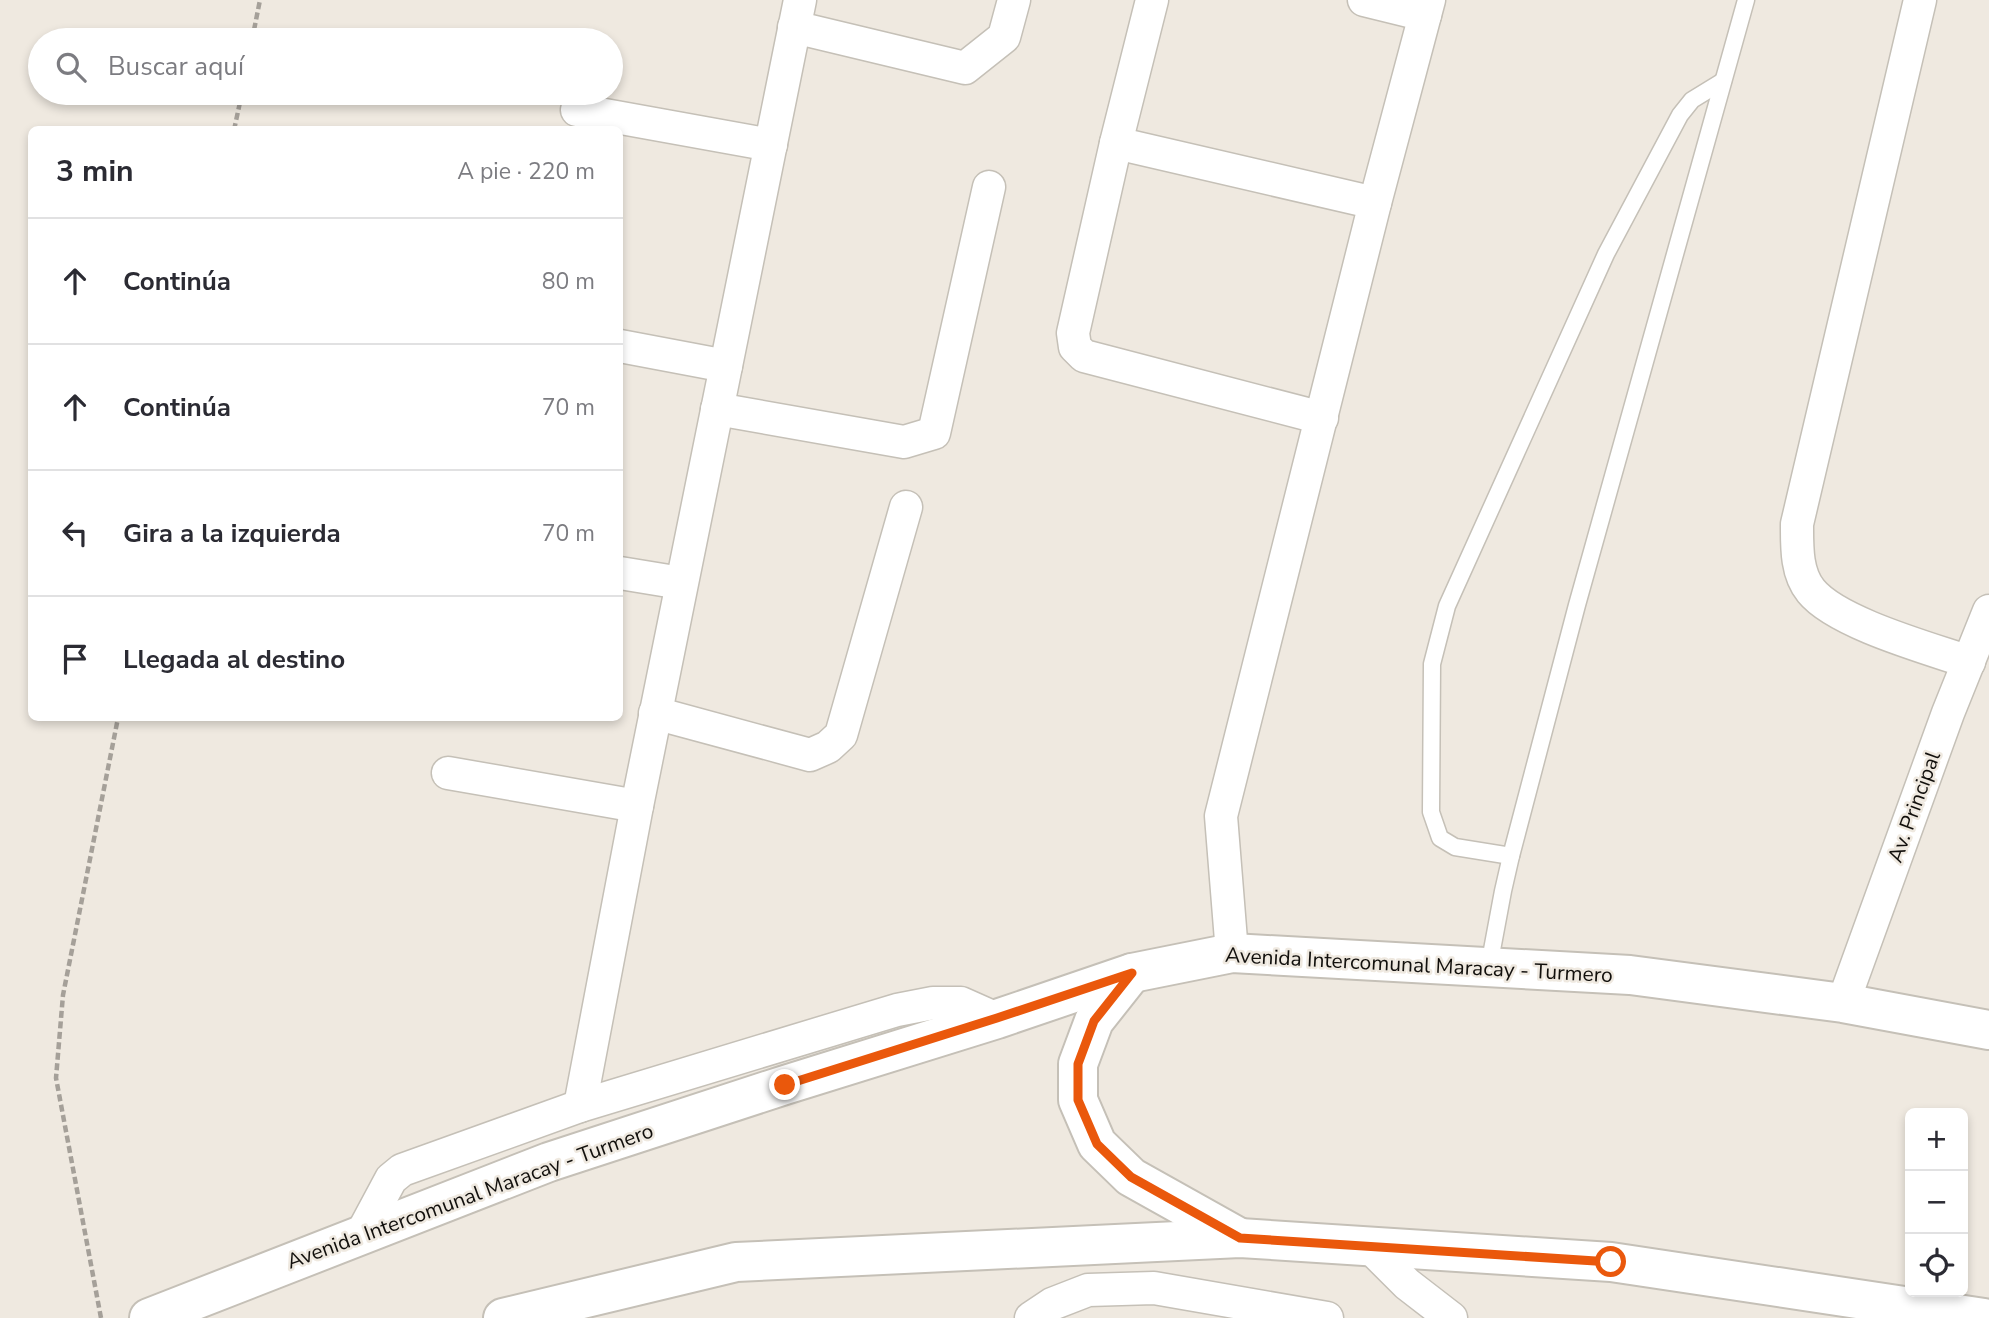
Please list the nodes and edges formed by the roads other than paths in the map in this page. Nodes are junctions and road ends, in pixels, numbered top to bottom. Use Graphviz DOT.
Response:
graph roads {
  1 [pos="1014,0"];
  2 [pos="1152,0"];
  3 [pos="1364,0"];
  4 [pos="1746,0"];
  5 [pos="1920,0"];
  6 [pos="1427,8"];
  7 [pos="797,14"];
  8 [pos="1723,81"];
  9 [pos="578,110"];
  10 [pos="1116,143"];
  11 [pos="771,145"];
  12 [pos="989,187"];
  13 [pos="1375,202"];
  14 [pos="623,347"];
  15 [pos="726,366"];
  16 [pos="717,409"];
  17 [pos="1322,418"];
  18 [pos="906,507"];
  19 [pos="623,573"];
  20 [pos="681,583"];
  21 [pos="1989,611"];
  22 [pos="1969,662"];
  23 [pos="655,713"];
  24 [pos="448,773"];
  25 [pos="637,806"];
  26 [pos="1511,856"];
  27 [pos="1232,953"];
  28 [pos="1489,966"];
  29 [pos="1132,973"];
  30 [pos="1843,1003"];
  31 [pos="997,1018"];
  32 [pos="1989,1030"];
  33 [pos="580,1106"];
  34 [pos="361,1234"];
  35 [pos="1240,1238"];
  36 [pos="1370,1247"];
  37 [pos="1889,1311"];
  38 [pos="149,1318"];
  39 [pos="503,1318"];
  40 [pos="1031,1318"];
  41 [pos="1327,1318"];
  42 [pos="1451,1318"];
  43 [pos="1984,1318"];
  1 -- 7 [label="street"];
  2 -- 10 [label="street"];
  3 -- 6 [label="street"];
  4 -- 8 [label="lane"];
  5 -- 22 [label="street"];
  6 -- 13 [label="street"];
  7 -- 11 [label="street"];
  8 -- 26 [label="lane"];
  8 -- 26 [label="lane"];
  9 -- 11 [label="street"];
  10 -- 13 [label="street"];
  10 -- 17 [label="street"];
  11 -- 15 [label="street"];
  12 -- 16 [label="street"];
  13 -- 17 [label="street"];
  14 -- 15 [label="street"];
  15 -- 16 [label="street"];
  16 -- 20 [label="street"];
  17 -- 27 [label="street"];
  18 -- 23 [label="street"];
  19 -- 20 [label="street"];
  20 -- 23 [label="street"];
  21 -- 22 [label="street, Av. Principal"];
  22 -- 30 [label="street, Av. Principal"];
  23 -- 25 [label="street"];
  24 -- 25 [label="street"];
  25 -- 33 [label="street"];
  26 -- 28 [label="lane"];
  27 -- 28 [label="main road, Avenida Intercomunal Maracay - Turmero"];
  27 -- 29 [label="main road, Avenida Intercomunal Maracay - Turmero"];
  28 -- 30 [label="main road, Avenida Intercomunal Maracay - Turmero"];
  29 -- 31 [label="main road, Avenida Intercomunal Maracay - Turmero"];
  29 -- 35 [label="main road"];
  30 -- 32 [label="main road, Avenida Intercomunal Maracay - Turmero"];
  31 -- 33 [label="street"];
  31 -- 34 [label="main road, Avenida Intercomunal Maracay - Turmero"];
  33 -- 34 [label="street"];
  34 -- 38 [label="main road, Avenida Intercomunal Maracay - Turmero"];
  35 -- 36 [label="main road"];
  35 -- 39 [label="main road"];
  36 -- 37 [label="main road"];
  36 -- 42 [label="street"];
  37 -- 43 [label="main road"];
  40 -- 41 [label="street"];
}
